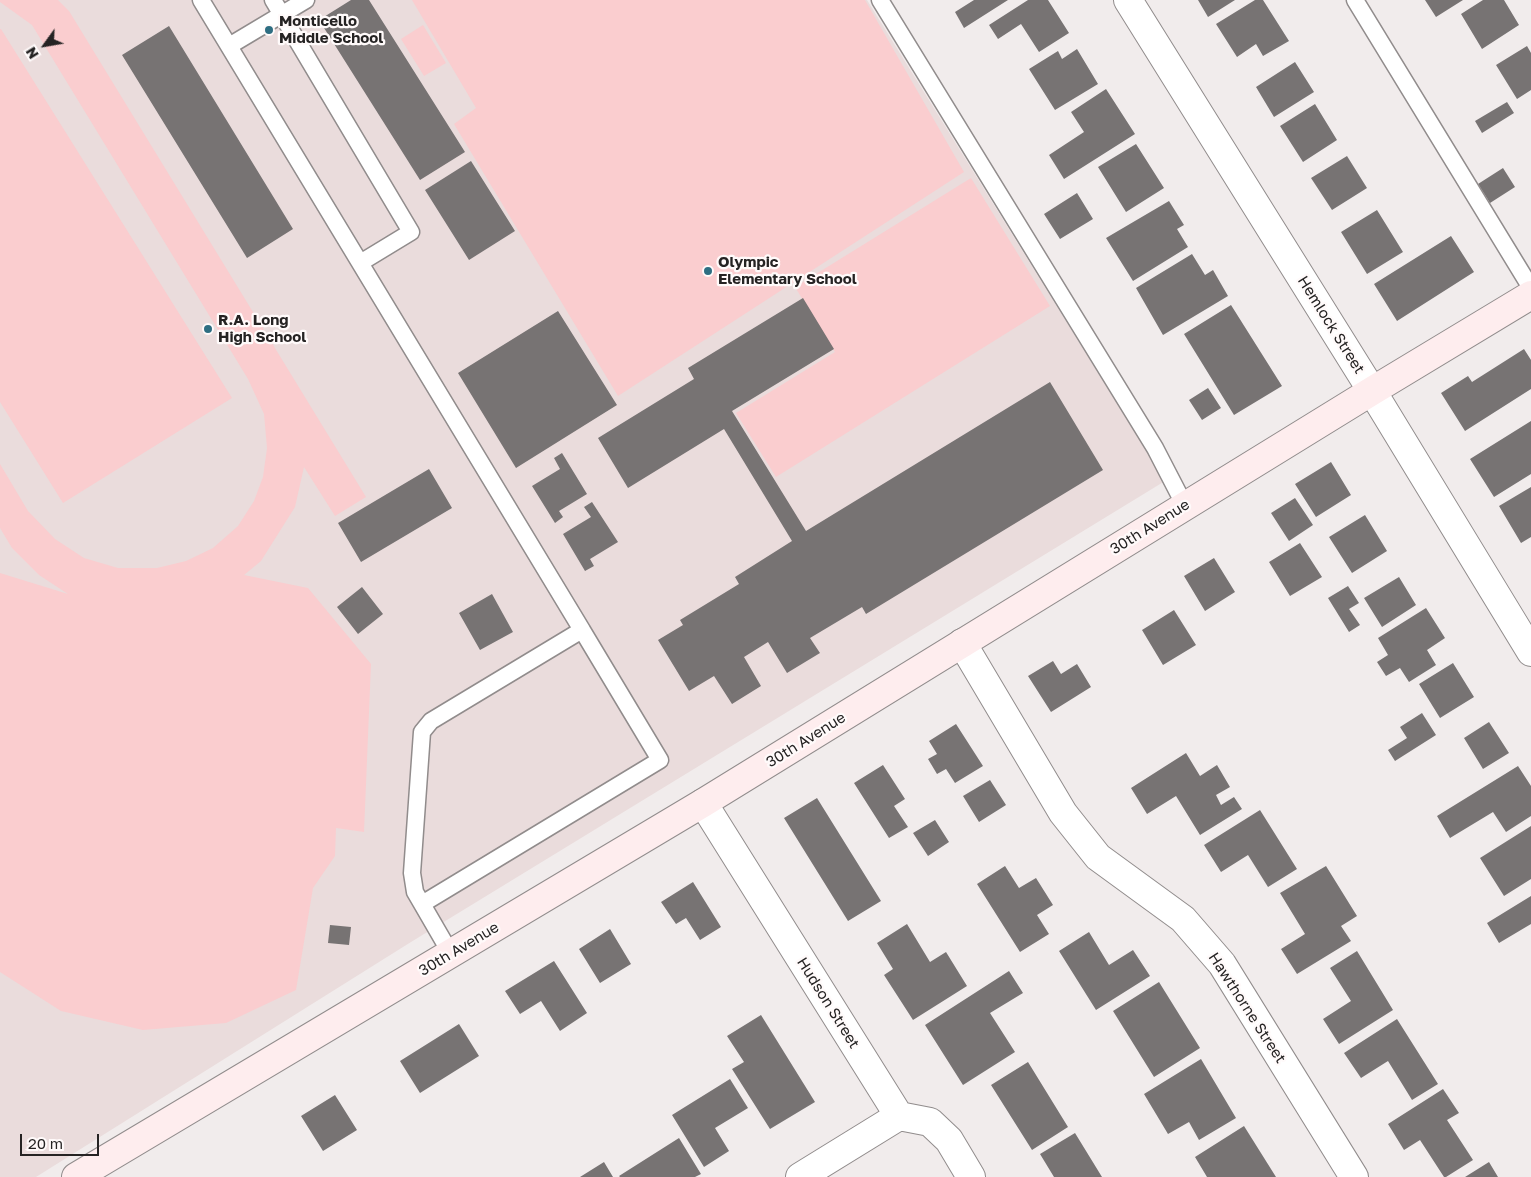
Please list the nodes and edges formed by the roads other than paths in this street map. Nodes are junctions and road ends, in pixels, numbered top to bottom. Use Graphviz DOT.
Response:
graph roads {
  1 [pos="201,0"];
  2 [pos="273,0"];
  3 [pos="306,0"];
  4 [pos="880,0"];
  5 [pos="1128,0"];
  6 [pos="1355,0"];
  7 [pos="282,14"];
  8 [pos="229,46"];
  9 [pos="360,263"];
  10 [pos="1531,288"];
  11 [pos="1531,294"];
  12 [pos="1372,391"];
  13 [pos="1185,506"];
  14 [pos="582,630"];
  15 [pos="962,643"];
  16 [pos="1531,652"];
  17 [pos="703,804"];
  18 [pos="422,904"];
  19 [pos="451,954"];
  20 [pos="899,1116"];
  21 [pos="76,1177"];
  22 [pos="800,1177"];
  23 [pos="971,1177"];
  24 [pos="1354,1177"];
  1 -- 8 [label="lane"];
  2 -- 7 [label="lane"];
  3 -- 7 [label="lane"];
  4 -- 13 [label="lane"];
  5 -- 12 [label="street, Hemlock Street"];
  6 -- 10 [label="lane"];
  7 -- 8 [label="lane"];
  7 -- 9 [label="lane"];
  8 -- 9 [label="lane"];
  9 -- 14 [label="lane"];
  11 -- 12 [label="street, 30th Avenue"];
  12 -- 13 [label="street, 30th Avenue"];
  12 -- 16 [label="street, Hemlock Street"];
  13 -- 15 [label="street, 30th Avenue"];
  14 -- 18 [label="lane"];
  14 -- 18 [label="lane"];
  15 -- 17 [label="street, 30th Avenue"];
  15 -- 24 [label="street, Hawthorne Street"];
  17 -- 19 [label="street, 30th Avenue"];
  17 -- 20 [label="street, Hudson Street"];
  18 -- 19 [label="lane"];
  19 -- 21 [label="street, 30th Avenue"];
  20 -- 22 [label="street"];
  20 -- 23 [label="street"];
}
